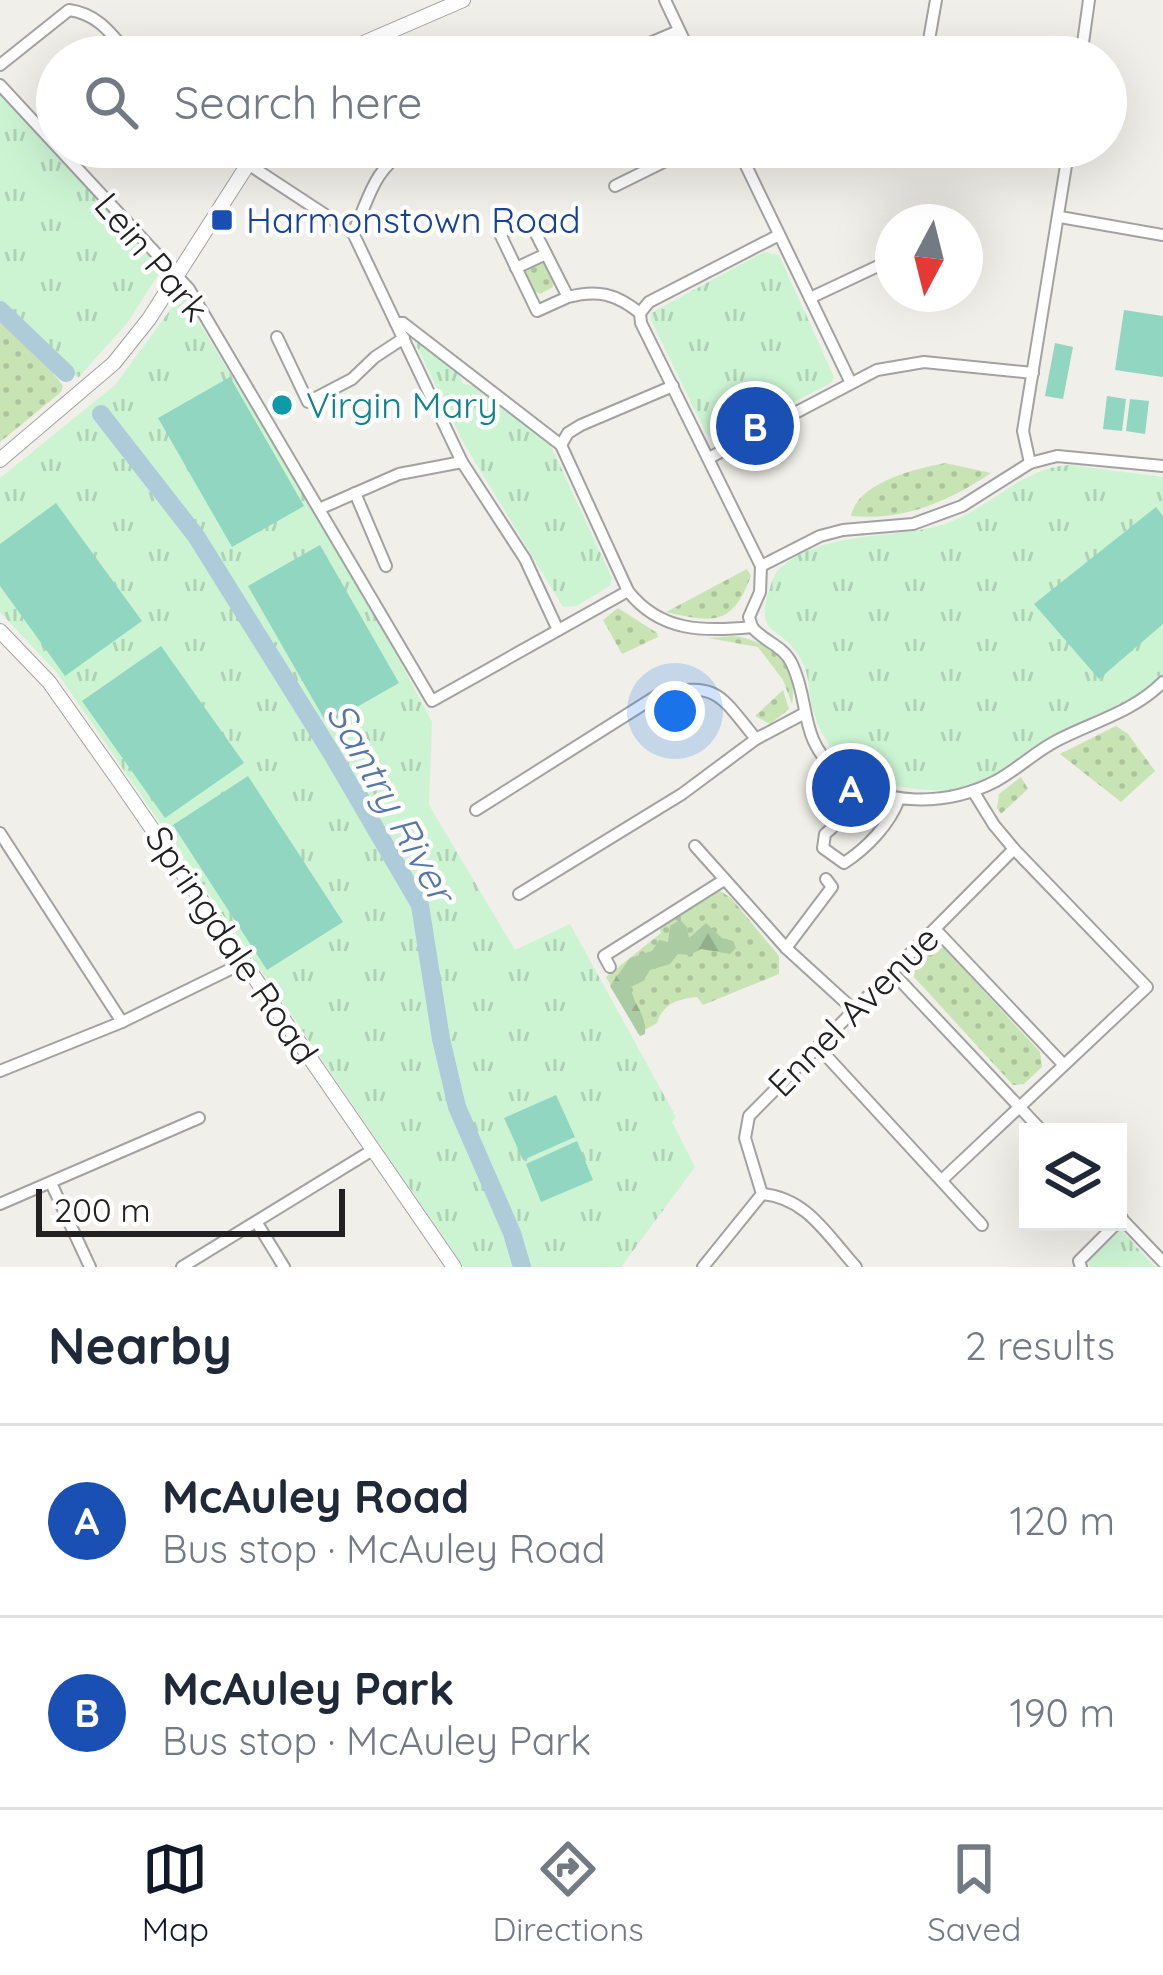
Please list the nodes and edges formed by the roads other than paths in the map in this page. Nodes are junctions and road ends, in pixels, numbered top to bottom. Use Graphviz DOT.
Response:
graph roads {
  1 [pos="463,0"];
  2 [pos="665,0"];
  3 [pos="936,0"];
  4 [pos="1089,0"];
  5 [pos="678,31"];
  6 [pos="36,36"];
  7 [pos="36,36"];
  8 [pos="113,36"];
  9 [pos="380,36"];
  10 [pos="666,36"];
  11 [pos="681,36"];
  12 [pos="930,36"];
  13 [pos="1084,36"];
  14 [pos="0,65"];
  15 [pos="0,85"];
  16 [pos="36,124"];
  17 [pos="77,168"];
  18 [pos="245,168"];
  19 [pos="258,168"];
  20 [pos="382,168"];
  21 [pos="651,168"];
  22 [pos="747,168"];
  23 [pos="1066,168"];
  24 [pos="615,186"];
  25 [pos="1060,217"];
  26 [pos="353,233"];
  27 [pos="779,235"];
  28 [pos="1163,235"];
  29 [pos="546,254"];
  30 [pos="875,267"];
  31 [pos="516,268"];
  32 [pos="177,276"];
  33 [pos="568,297"];
  34 [pos="810,298"];
  35 [pos="640,313"];
  36 [pos="396,323"];
  37 [pos="277,337"];
  38 [pos="404,338"];
  39 [pos="1034,373"];
  40 [pos="850,381"];
  41 [pos="673,386"];
  42 [pos="561,445"];
  43 [pos="709,458"];
  44 [pos="0,460"];
  45 [pos="462,463"];
  46 [pos="1030,463"];
  47 [pos="1163,466"];
  48 [pos="355,493"];
  49 [pos="319,509"];
  50 [pos="386,566"];
  51 [pos="761,566"];
  52 [pos="628,591"];
  53 [pos="752,627"];
  54 [pos="559,630"];
  55 [pos="0,631"];
  56 [pos="1163,682"];
  57 [pos="803,714"];
  58 [pos="756,739"];
  59 [pos="974,791"];
  60 [pos="899,799"];
  61 [pos="476,810"];
  62 [pos="832,828"];
  63 [pos="0,833"];
  64 [pos="695,846"];
  65 [pos="1015,849"];
  66 [pos="724,880"];
  67 [pos="826,880"];
  68 [pos="519,894"];
  69 [pos="936,931"];
  70 [pos="786,948"];
  71 [pos="243,964"];
  72 [pos="610,967"];
  73 [pos="893,974"];
  74 [pos="1147,987"];
  75 [pos="1163,992"];
  76 [pos="855,1011"];
  77 [pos="122,1022"];
  78 [pos="820,1049"];
  79 [pos="1063,1063"];
  80 [pos="0,1071"];
  81 [pos="1019,1106"];
  82 [pos="199,1118"];
  83 [pos="1035,1123"];
  84 [pos="371,1151"];
  85 [pos="943,1179"];
  86 [pos="51,1183"];
  87 [pos="762,1194"];
  88 [pos="0,1204"];
  89 [pos="257,1223"];
  90 [pos="1127,1223"];
  91 [pos="982,1225"];
  92 [pos="1106,1231"];
  93 [pos="1163,1262"];
  94 [pos="90,1267"];
  95 [pos="182,1267"];
  96 [pos="284,1267"];
  97 [pos="454,1267"];
  98 [pos="703,1267"];
  99 [pos="856,1267"];
  100 [pos="1082,1267"];
  1 -- 9 [label="street"];
  2 -- 5 [label="street"];
  3 -- 12 [label="street"];
  4 -- 13 [label="street"];
  5 -- 10 [label="street"];
  5 -- 11 [label="street"];
  6 -- 8 [label="street"];
  7 -- 14 [label="street"];
  15 -- 16 [label="street, Lein Park"];
  17 -- 32 [label="street, Lein Park"];
  18 -- 32 [label="street"];
  19 -- 26 [label="street"];
  20 -- 26 [label="street"];
  21 -- 24 [label="street"];
  22 -- 27 [label="street"];
  23 -- 25 [label="street"];
  25 -- 28 [label="street"];
  25 -- 39 [label="street"];
  26 -- 36 [label="street"];
  27 -- 34 [label="street"];
  27 -- 35 [label="street"];
  29 -- 31 [label="street"];
  29 -- 31 [label="street"];
  29 -- 33 [label="street"];
  30 -- 34 [label="street"];
  31 -- 33 [label="street"];
  32 -- 44 [label="street"];
  32 -- 49 [label="street, Lein Park"];
  33 -- 35 [label="street"];
  34 -- 40 [label="street"];
  35 -- 41 [label="street"];
  36 -- 38 [label="street"];
  36 -- 42 [label="street"];
  37 -- 38 [label="street"];
  38 -- 45 [label="street"];
  39 -- 40 [label="street"];
  39 -- 46 [label="street"];
  40 -- 43 [label="street"];
  41 -- 42 [label="street"];
  41 -- 43 [label="street"];
  42 -- 52 [label="street"];
  43 -- 51 [label="street"];
  45 -- 48 [label="street"];
  45 -- 54 [label="street"];
  46 -- 47 [label="street"];
  46 -- 51 [label="street"];
  48 -- 49 [label="street"];
  48 -- 50 [label="street"];
  49 -- 54 [label="street, Lein Park"];
  51 -- 53 [label="street"];
  52 -- 53 [label="street"];
  52 -- 54 [label="street"];
  53 -- 57 [label="street"];
  55 -- 71 [label="street, Springdale Road"];
  56 -- 59 [label="street"];
  57 -- 58 [label="street"];
  57 -- 60 [label="street"];
  58 -- 61 [label="street"];
  58 -- 68 [label="street"];
  59 -- 60 [label="street"];
  59 -- 65 [label="street"];
  60 -- 62 [label="street"];
  63 -- 77 [label="street"];
  64 -- 66 [label="street"];
  65 -- 69 [label="street, Ennel Avenue"];
  65 -- 74 [label="street"];
  66 -- 70 [label="street"];
  66 -- 72 [label="street"];
  67 -- 70 [label="street"];
  69 -- 73 [label="street, Ennel Avenue"];
  69 -- 79 [label="street"];
  70 -- 76 [label="street"];
  71 -- 77 [label="street"];
  71 -- 84 [label="street, Springdale Road"];
  73 -- 76 [label="street, Ennel Avenue"];
  73 -- 81 [label="street"];
  74 -- 75 [label="street"];
  74 -- 79 [label="street"];
  76 -- 78 [label="street, Ennel Avenue"];
  77 -- 80 [label="street"];
  78 -- 85 [label="street"];
  78 -- 87 [label="street, Ennel Avenue"];
  79 -- 81 [label="street"];
  81 -- 83 [label="street"];
  81 -- 85 [label="street"];
  82 -- 86 [label="street"];
  84 -- 89 [label="street"];
  84 -- 97 [label="street, Springdale Road"];
  85 -- 91 [label="street"];
  86 -- 88 [label="street"];
  86 -- 94 [label="street"];
  87 -- 98 [label="street"];
  87 -- 99 [label="street"];
  89 -- 95 [label="street"];
  89 -- 96 [label="street"];
  90 -- 93 [label="street"];
  92 -- 100 [label="street"];
}
